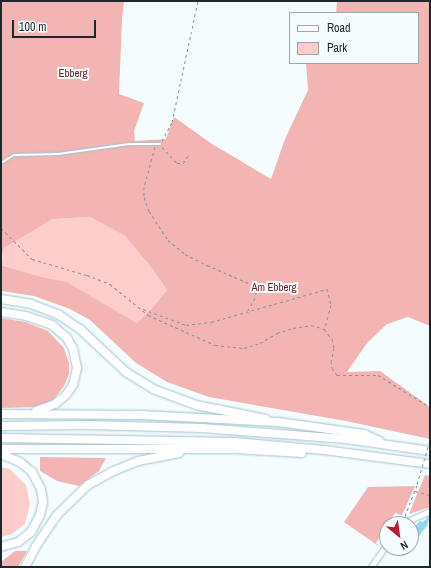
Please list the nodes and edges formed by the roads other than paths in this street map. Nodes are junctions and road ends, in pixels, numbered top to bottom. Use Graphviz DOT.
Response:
graph roads {
  1 [pos="160,144"];
  2 [pos="1,163"];
  3 [pos="1,299"];
  4 [pos="1,312"];
  5 [pos="1,414"];
  6 [pos="278,422"];
  7 [pos="1,426"];
  8 [pos="1,438"];
  9 [pos="387,445"];
  10 [pos="1,449"];
  11 [pos="234,449"];
  12 [pos="430,451"];
  13 [pos="1,454"];
  14 [pos="430,464"];
  15 [pos="430,469"];
  16 [pos="430,511"];
  17 [pos="418,516"];
  18 [pos="1,547"];
  19 [pos="379,556"];
  20 [pos="25,567"];
  21 [pos="371,567"];
  1 -- 2 [label="lane"];
  3 -- 6 [label="highway"];
  4 -- 5 [label="highway"];
  5 -- 6 [label="highway"];
  6 -- 9 [label="highway"];
  7 -- 9 [label="highway"];
  8 -- 14 [label="highway"];
  9 -- 12 [label="highway"];
  10 -- 11 [label="highway"];
  11 -- 15 [label="highway"];
  11 -- 20 [label="highway"];
  13 -- 18 [label="highway"];
  16 -- 17 [label="street"];
  19 -- 21 [label="street"];
}
